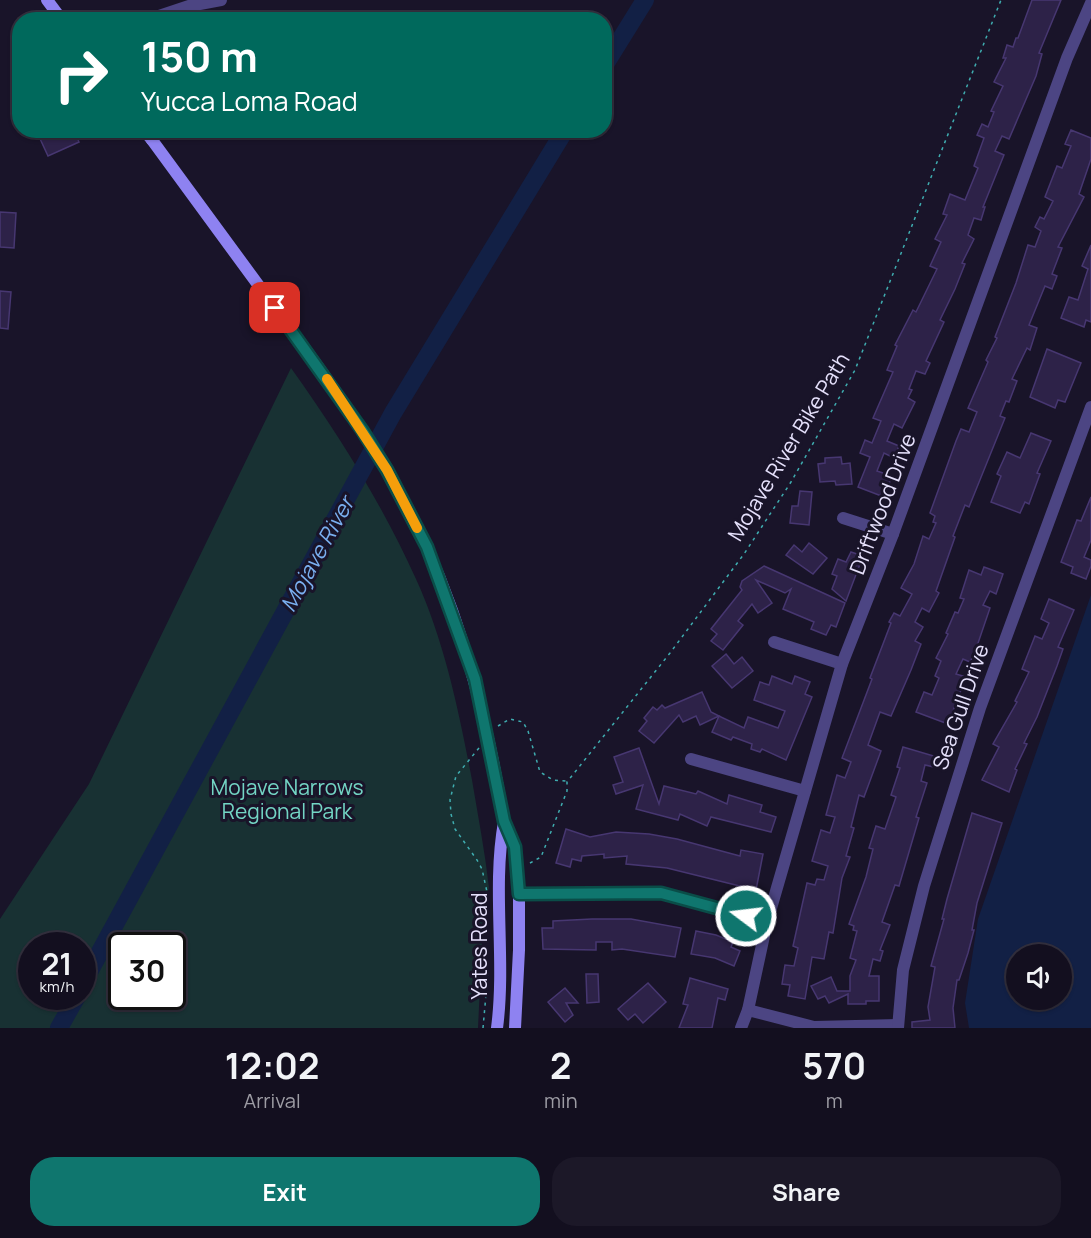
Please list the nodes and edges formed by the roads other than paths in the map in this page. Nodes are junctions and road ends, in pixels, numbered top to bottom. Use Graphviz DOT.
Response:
graph roads {
  1 [pos="221,0"];
  2 [pos="188,3"];
  3 [pos="1091,3"];
  4 [pos="166,12"];
  5 [pos="150,138"];
  6 [pos="1091,407"];
  7 [pos="843,518"];
  8 [pos="893,534"];
  9 [pos="774,642"];
  10 [pos="842,664"];
  11 [pos="690,759"];
  12 [pos="806,791"];
  13 [pos="504,821"];
  14 [pos="519,894"];
  15 [pos="767,922"];
  16 [pos="748,1010"];
  17 [pos="898,1026"];
  18 [pos="497,1028"];
  19 [pos="515,1028"];
  20 [pos="741,1028"];
  1 -- 2 [label="street"];
  2 -- 4 [label="street"];
  3 -- 8 [label="street, Driftwood Drive"];
  5 -- 13 [label="main road, bridge"];
  6 -- 17 [label="street, Sea Gull Drive"];
  7 -- 8 [label="street"];
  8 -- 10 [label="street, Driftwood Drive"];
  9 -- 10 [label="street"];
  10 -- 12 [label="street, Driftwood Drive"];
  11 -- 12 [label="street"];
  12 -- 15 [label="street, Driftwood Drive"];
  13 -- 14 [label="main road, Yates Road"];
  13 -- 18 [label="main road, Yates Road"];
  14 -- 15 [label="street"];
  14 -- 19 [label="main road, Yates Road"];
  15 -- 16 [label="street, Driftwood Drive"];
  16 -- 17 [label="street"];
  16 -- 20 [label="street, Driftwood Drive"];
}
